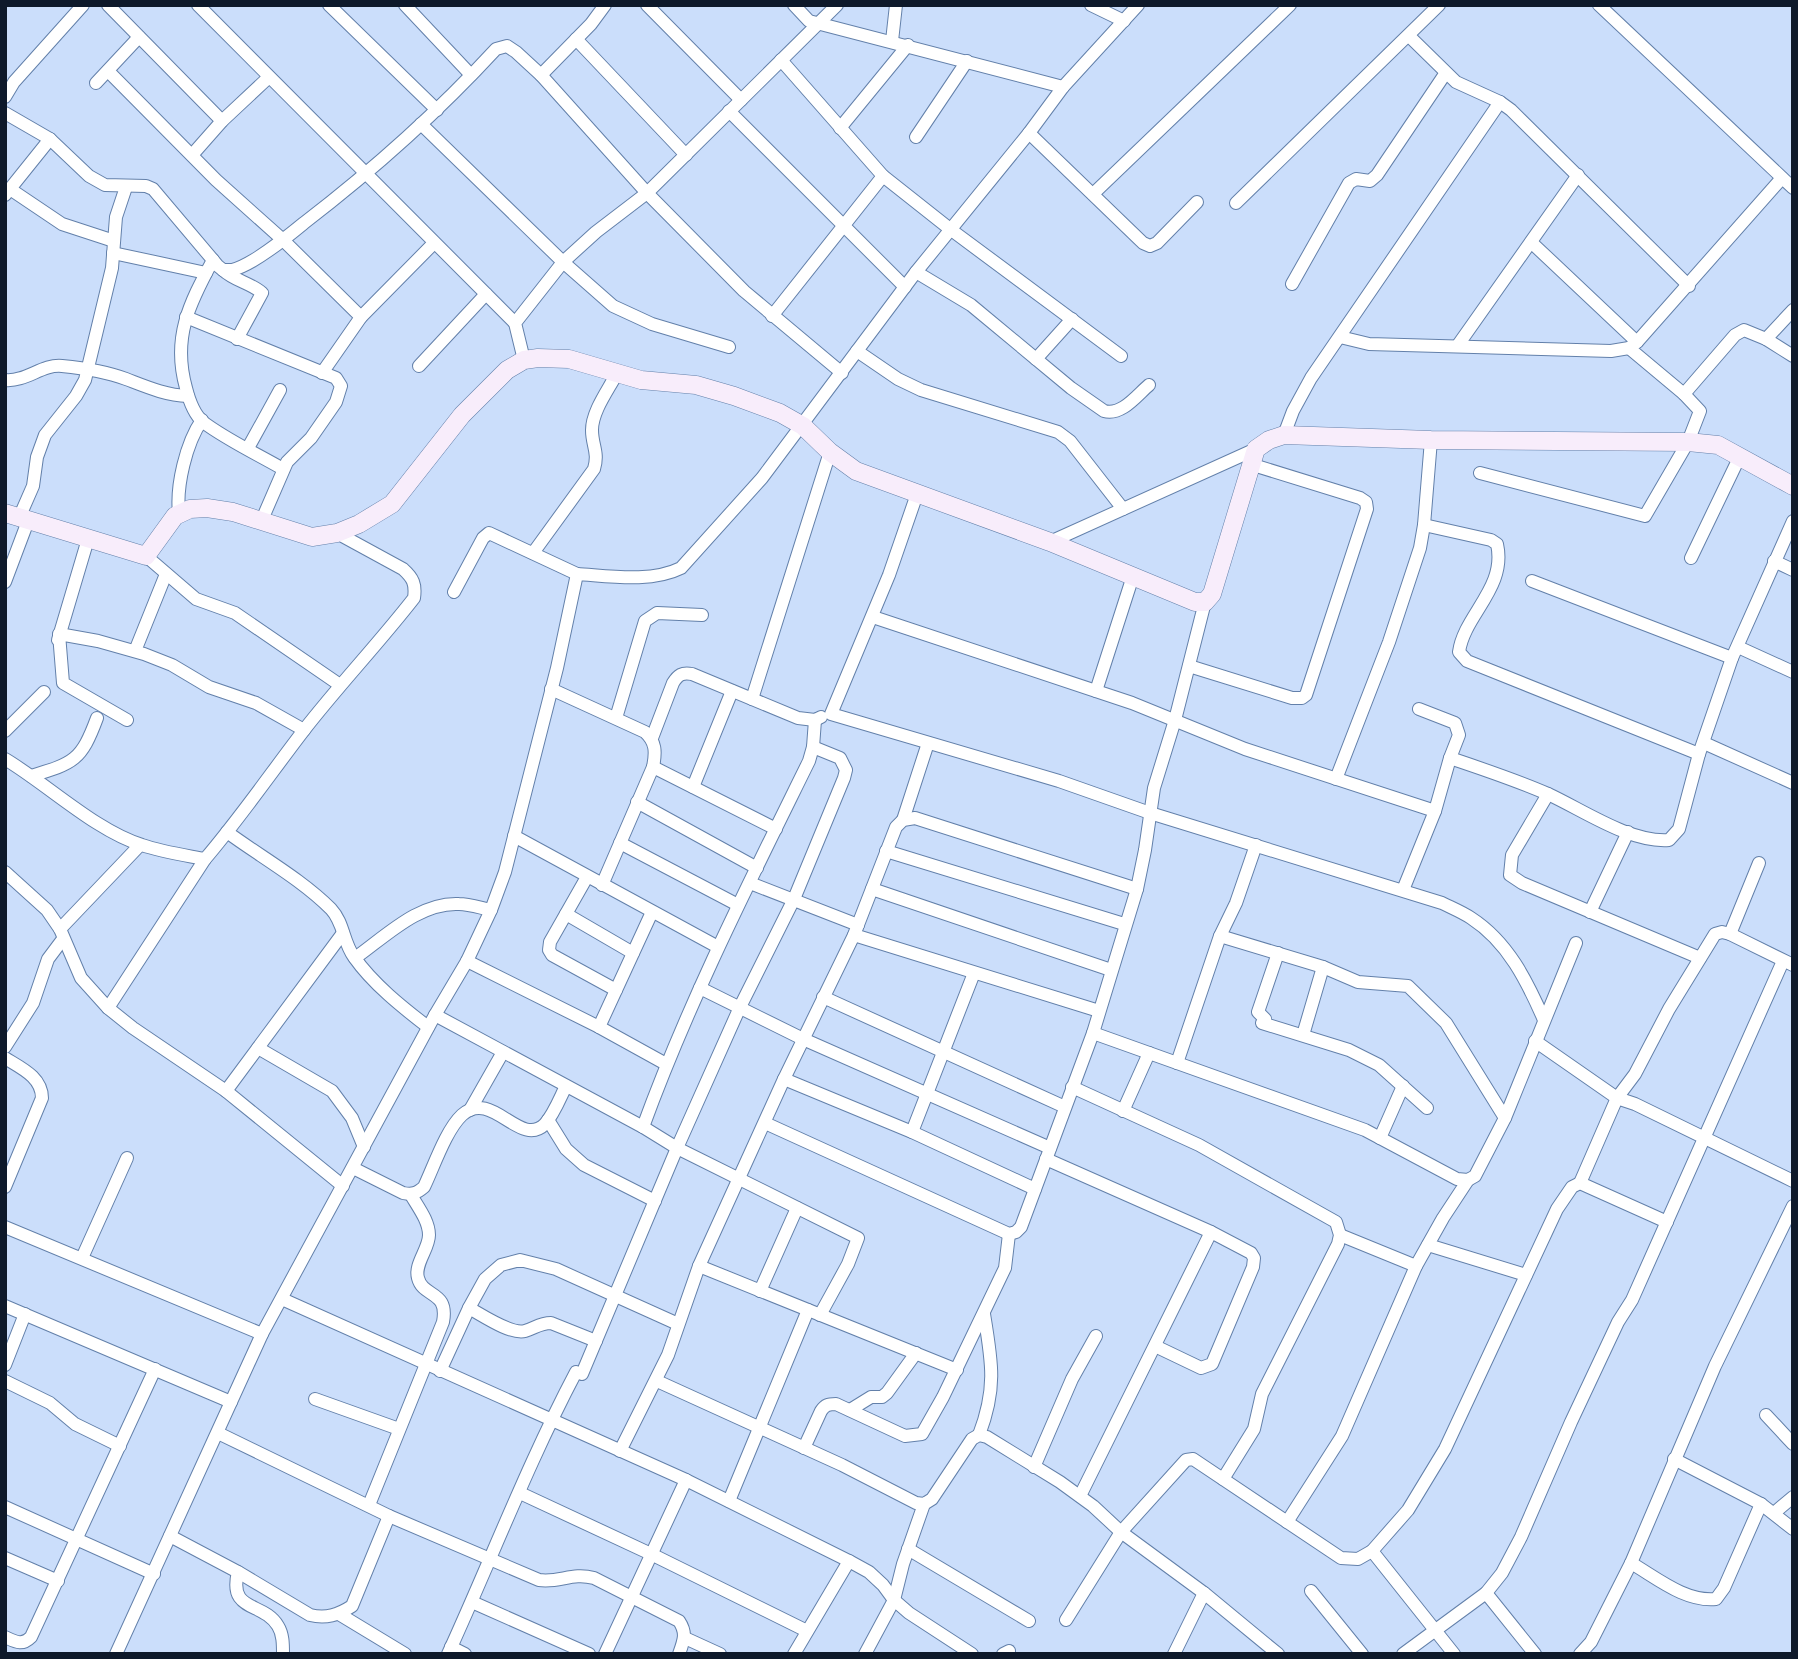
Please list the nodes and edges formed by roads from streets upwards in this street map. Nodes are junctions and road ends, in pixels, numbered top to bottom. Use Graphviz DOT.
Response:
graph roads {
  1 [pos="83,5"];
  2 [pos="108,5"];
  3 [pos="198,5"];
  4 [pos="329,5"];
  5 [pos="405,5"];
  6 [pos="605,5"];
  7 [pos="647,5"];
  8 [pos="794,5"];
  9 [pos="837,5"];
  10 [pos="895,5"];
  11 [pos="1091,5"];
  12 [pos="1138,5"];
  13 [pos="1290,5"];
  14 [pos="1439,5"];
  15 [pos="1599,5"];
  16 [pos="1124,21"];
  17 [pos="818,23"];
  18 [pos="1409,36"];
  19 [pos="139,37"];
  20 [pos="576,39"];
  21 [pos="892,41"];
  22 [pos="908,46"];
  23 [pos="781,60"];
  24 [pos="967,61"];
  25 [pos="108,71"];
  26 [pos="1446,74"];
  27 [pos="471,75"];
  28 [pos="541,75"];
  29 [pos="269,77"];
  30 [pos="96,83"];
  31 [pos="1063,87"];
  32 [pos="5,97"];
  33 [pos="741,100"];
  34 [pos="1500,102"];
  35 [pos="437,110"];
  36 [pos="729,111"];
  37 [pos="5,113"];
  38 [pos="222,121"];
  39 [pos="421,124"];
  40 [pos="840,128"];
  41 [pos="1029,133"];
  42 [pos="916,137"];
  43 [pos="50,139"];
  44 [pos="192,155"];
  45 [pos="685,155"];
  46 [pos="367,175"];
  47 [pos="1578,175"];
  48 [pos="883,176"];
  49 [pos="1782,178"];
  50 [pos="127,187"];
  51 [pos="1793,188"];
  52 [pos="8,192"];
  53 [pos="647,193"];
  54 [pos="1093,194"];
  55 [pos="1197,202"];
  56 [pos="1236,203"];
  57 [pos="845,227"];
  58 [pos="950,229"];
  59 [pos="283,240"];
  60 [pos="434,243"];
  61 [pos="1532,243"];
  62 [pos="113,247"];
  63 [pos="213,260"];
  64 [pos="563,262"];
  65 [pos="223,270"];
  66 [pos="916,272"];
  67 [pos="206,273"];
  68 [pos="1292,284"];
  69 [pos="1689,286"];
  70 [pos="905,287"];
  71 [pos="486,294"];
  72 [pos="1793,310"];
  73 [pos="772,316"];
  74 [pos="186,317"];
  75 [pos="361,317"];
  76 [pos="1072,319"];
  77 [pos="515,323"];
  78 [pos="1340,337"];
  79 [pos="237,339"];
  80 [pos="1766,339"];
  81 [pos="1458,345"];
  82 [pos="1633,345"];
  83 [pos="729,347"];
  84 [pos="858,351"];
  85 [pos="1121,356"];
  86 [pos="1793,356"];
  87 [pos="1036,359"];
  88 [pos="524,360"];
  89 [pos="419,366"];
  90 [pos="87,371"];
  91 [pos="322,373"];
  92 [pos="617,373"];
  93 [pos="842,373"];
  94 [pos="5,380"];
  95 [pos="1149,385"];
  96 [pos="280,390"];
  97 [pos="1684,394"];
  98 [pos="188,396"];
  99 [pos="202,420"];
  100 [pos="803,425"];
  101 [pos="1284,435"];
  102 [pos="1431,440"];
  103 [pos="1688,442"];
  104 [pos="248,449"];
  105 [pos="830,452"];
  106 [pos="1253,456"];
  107 [pos="1740,456"];
  108 [pos="283,469"];
  109 [pos="1480,473"];
  110 [pos="1793,486"];
  111 [pos="917,494"];
  112 [pos="1123,509"];
  113 [pos="179,513"];
  114 [pos="18,518"];
  115 [pos="1793,521"];
  116 [pos="261,522"];
  117 [pos="1424,525"];
  118 [pos="337,533"];
  119 [pos="88,540"];
  120 [pos="1050,542"];
  121 [pos="533,553"];
  122 [pos="146,556"];
  123 [pos="1690,558"];
  124 [pos="1774,561"];
  125 [pos="1793,570"];
  126 [pos="166,574"];
  127 [pos="577,574"];
  128 [pos="1133,576"];
  129 [pos="1532,581"];
  130 [pos="5,582"];
  131 [pos="454,592"];
  132 [pos="1205,602"];
  133 [pos="702,615"];
  134 [pos="873,617"];
  135 [pos="59,634"];
  136 [pos="135,651"];
  137 [pos="1735,653"];
  138 [pos="53,664"];
  139 [pos="1189,666"];
  140 [pos="1793,672"];
  141 [pos="340,685"];
  142 [pos="551,689"];
  143 [pos="732,691"];
  144 [pos="1096,691"];
  145 [pos="44,692"];
  146 [pos="752,699"];
  147 [pos="1419,709"];
  148 [pos="831,714"];
  149 [pos="97,719"];
  150 [pos="616,719"];
  151 [pos="127,720"];
  152 [pos="815,720"];
  153 [pos="1175,720"];
  154 [pos="304,730"];
  155 [pos="5,731"];
  156 [pos="652,738"];
  157 [pos="928,743"];
  158 [pos="813,747"];
  159 [pos="1701,748"];
  160 [pos="5,758"];
  161 [pos="1450,758"];
  162 [pos="653,767"];
  163 [pos="31,776"];
  164 [pos="1336,779"];
  165 [pos="1793,783"];
  166 [pos="693,787"];
  167 [pos="1548,794"];
  168 [pos="637,802"];
  169 [pos="1436,811"];
  170 [pos="1150,813"];
  171 [pos="903,820"];
  172 [pos="776,829"];
  173 [pos="227,832"];
  174 [pos="1628,832"];
  175 [pos="514,836"];
  176 [pos="620,843"];
  177 [pos="140,845"];
  178 [pos="1256,845"];
  179 [pos="886,851"];
  180 [pos="205,859"];
  181 [pos="1759,863"];
  182 [pos="757,869"];
  183 [pos="5,872"];
  184 [pos="587,877"];
  185 [pos="750,883"];
  186 [pos="602,885"];
  187 [pos="872,889"];
  188 [pos="1136,889"];
  189 [pos="1403,891"];
  190 [pos="794,899"];
  191 [pos="738,905"];
  192 [pos="491,910"];
  193 [pos="652,912"];
  194 [pos="1590,912"];
  195 [pos="566,914"];
  196 [pos="1124,924"];
  197 [pos="856,930"];
  198 [pos="344,933"];
  199 [pos="62,934"];
  200 [pos="1730,934"];
  201 [pos="1220,936"];
  202 [pos="1576,943"];
  203 [pos="718,947"];
  204 [pos="633,953"];
  205 [pos="1278,953"];
  206 [pos="355,958"];
  207 [pos="1699,958"];
  208 [pos="467,961"];
  209 [pos="1788,963"];
  210 [pos="1323,967"];
  211 [pos="1111,970"];
  212 [pos="974,972"];
  213 [pos="700,988"];
  214 [pos="616,990"];
  215 [pos="823,997"];
  216 [pos="740,1007"];
  217 [pos="107,1008"];
  218 [pos="1099,1011"];
  219 [pos="435,1015"];
  220 [pos="1544,1020"];
  221 [pos="428,1027"];
  222 [pos="599,1027"];
  223 [pos="1093,1033"];
  224 [pos="1303,1035"];
  225 [pos="803,1039"];
  226 [pos="1535,1041"];
  227 [pos="5,1047"];
  228 [pos="258,1048"];
  229 [pos="503,1052"];
  230 [pos="943,1052"];
  231 [pos="1149,1053"];
  232 [pos="5,1058"];
  233 [pos="1177,1063"];
  234 [pos="666,1064"];
  235 [pos="784,1079"];
  236 [pos="566,1086"];
  237 [pos="1403,1086"];
  238 [pos="1072,1087"];
  239 [pos="226,1091"];
  240 [pos="927,1094"];
  241 [pos="1617,1098"];
  242 [pos="1065,1107"];
  243 [pos="1427,1108"];
  244 [pos="470,1110"];
  245 [pos="1123,1111"];
  246 [pos="1505,1118"];
  247 [pos="548,1120"];
  248 [pos="765,1123"];
  249 [pos="643,1127"];
  250 [pos="912,1132"];
  251 [pos="1380,1138"];
  252 [pos="1705,1138"];
  253 [pos="363,1147"];
  254 [pos="677,1148"];
  255 [pos="1048,1153"];
  256 [pos="127,1158"];
  257 [pos="353,1167"];
  258 [pos="738,1180"];
  259 [pos="1468,1180"];
  260 [pos="1793,1181"];
  261 [pos="1580,1184"];
  262 [pos="5,1186"];
  263 [pos="343,1186"];
  264 [pos="1035,1189"];
  265 [pos="411,1195"];
  266 [pos="655,1201"];
  267 [pos="1793,1206"];
  268 [pos="797,1208"];
  269 [pos="1667,1222"];
  270 [pos="5,1227"];
  271 [pos="1211,1232"];
  272 [pos="1009,1234"];
  273 [pos="1340,1235"];
  274 [pos="1428,1245"];
  275 [pos="82,1258"];
  276 [pos="699,1266"];
  277 [pos="1416,1266"];
  278 [pos="1526,1275"];
  279 [pos="760,1291"];
  280 [pos="615,1296"];
  281 [pos="282,1299"];
  282 [pos="5,1306"];
  283 [pos="469,1308"];
  284 [pos="814,1312"];
  285 [pos="25,1314"];
  286 [pos="984,1314"];
  287 [pos="678,1324"];
  288 [pos="262,1334"];
  289 [pos="1096,1336"];
  290 [pos="596,1341"];
  291 [pos="1155,1346"];
  292 [pos="916,1353"];
  293 [pos="426,1363"];
  294 [pos="5,1365"];
  295 [pos="155,1369"];
  296 [pos="957,1370"];
  297 [pos="440,1371"];
  298 [pos="5,1381"];
  299 [pos="657,1381"];
  300 [pos="315,1399"];
  301 [pos="232,1402"];
  302 [pos="850,1410"];
  303 [pos="1766,1416"];
  304 [pos="552,1419"];
  305 [pos="761,1428"];
  306 [pos="400,1429"];
  307 [pos="218,1433"];
  308 [pos="979,1435"];
  309 [pos="1793,1444"];
  310 [pos="120,1446"];
  311 [pos="804,1448"];
  312 [pos="620,1451"];
  313 [pos="1674,1459"];
  314 [pos="1034,1467"];
  315 [pos="1223,1479"];
  316 [pos="686,1480"];
  317 [pos="520,1493"];
  318 [pos="1080,1496"];
  319 [pos="1793,1497"];
  320 [pos="729,1501"];
  321 [pos="924,1504"];
  322 [pos="1761,1504"];
  323 [pos="369,1506"];
  324 [pos="5,1507"];
  325 [pos="1774,1513"];
  326 [pos="389,1516"];
  327 [pos="1287,1522"];
  328 [pos="1793,1529"];
  329 [pos="1121,1532"];
  330 [pos="170,1536"];
  331 [pos="78,1538"];
  332 [pos="908,1549"];
  333 [pos="1372,1551"];
  334 [pos="651,1554"];
  335 [pos="5,1558"];
  336 [pos="491,1560"];
  337 [pos="849,1561"];
  338 [pos="1631,1563"];
  339 [pos="238,1572"];
  340 [pos="154,1574"];
  341 [pos="58,1581"];
  342 [pos="1311,1591"];
  343 [pos="1204,1593"];
  344 [pos="1486,1593"];
  345 [pos="630,1598"];
  346 [pos="894,1600"];
  347 [pos="472,1602"];
  348 [pos="339,1614"];
  349 [pos="1066,1620"];
  350 [pos="1029,1621"];
  351 [pos="1435,1629"];
  352 [pos="807,1631"];
  353 [pos="5,1637"];
  354 [pos="685,1638"];
  355 [pos="449,1651"];
  356 [pos="116,1654"];
  357 [pos="283,1654"];
  358 [pos="405,1654"];
  359 [pos="465,1654"];
  360 [pos="589,1654"];
  361 [pos="605,1654"];
  362 [pos="679,1654"];
  363 [pos="720,1654"];
  364 [pos="794,1654"];
  365 [pos="865,1654"];
  366 [pos="972,1654"];
  367 [pos="1174,1654"];
  368 [pos="1278,1654"];
  369 [pos="1362,1654"];
  370 [pos="1403,1654"];
  371 [pos="1454,1654"];
  372 [pos="1535,1654"];
  373 [pos="1580,1654"];
  1 -- 32 [label="street"];
  2 -- 19 [label="street"];
  3 -- 29 [label="street"];
  4 -- 35 [label="street"];
  5 -- 27 [label="street"];
  6 -- 20 [label="street"];
  7 -- 33 [label="street"];
  8 -- 17 [label="street"];
  9 -- 17 [label="street"];
  10 -- 21 [label="street"];
  11 -- 16 [label="street"];
  12 -- 16 [label="street"];
  13 -- 54 [label="street"];
  14 -- 18 [label="street"];
  15 -- 49 [label="street"];
  16 -- 31 [label="street"];
  17 -- 21 [label="street"];
  17 -- 23 [label="street"];
  18 -- 26 [label="street"];
  18 -- 56 [label="street"];
  19 -- 25 [label="street"];
  19 -- 38 [label="street"];
  20 -- 28 [label="street"];
  20 -- 45 [label="street"];
  21 -- 22 [label="street"];
  22 -- 24 [label="street"];
  22 -- 40 [label="street"];
  23 -- 33 [label="street"];
  23 -- 40 [label="street"];
  24 -- 31 [label="street"];
  24 -- 42 [label="street"];
  25 -- 30 [label="street"];
  25 -- 44 [label="street"];
  26 -- 34 [label="street"];
  26 -- 68 [label="street"];
  27 -- 28 [label="street"];
  27 -- 35 [label="street"];
  28 -- 53 [label="street"];
  29 -- 38 [label="street"];
  29 -- 46 [label="street"];
  31 -- 41 [label="street"];
  33 -- 36 [label="street"];
  34 -- 47 [label="street"];
  34 -- 78 [label="street"];
  35 -- 39 [label="street"];
  36 -- 45 [label="street"];
  36 -- 57 [label="street"];
  37 -- 43 [label="street"];
  38 -- 44 [label="street"];
  39 -- 46 [label="street"];
  39 -- 64 [label="street"];
  40 -- 48 [label="street"];
  41 -- 54 [label="street"];
  41 -- 58 [label="street"];
  43 -- 50 [label="street"];
  43 -- 52 [label="street"];
  44 -- 59 [label="street"];
  45 -- 53 [label="street"];
  46 -- 59 [label="street"];
  46 -- 60 [label="street"];
  47 -- 61 [label="street"];
  47 -- 69 [label="street"];
  48 -- 57 [label="street"];
  48 -- 58 [label="street"];
  49 -- 51 [label="street"];
  49 -- 69 [label="street"];
  50 -- 62 [label="street"];
  50 -- 63 [label="street"];
  52 -- 62 [label="street"];
  53 -- 64 [label="street"];
  53 -- 73 [label="street"];
  54 -- 55 [label="street"];
  57 -- 70 [label="street"];
  57 -- 73 [label="street"];
  58 -- 66 [label="street"];
  58 -- 76 [label="street"];
  59 -- 65 [label="street"];
  59 -- 75 [label="street"];
  60 -- 71 [label="street"];
  60 -- 75 [label="street"];
  61 -- 81 [label="street"];
  61 -- 82 [label="street"];
  62 -- 67 [label="street"];
  62 -- 90 [label="street"];
  63 -- 65 [label="street"];
  63 -- 67 [label="street"];
  64 -- 77 [label="street"];
  64 -- 83 [label="street"];
  65 -- 79 [label="street"];
  66 -- 70 [label="street"];
  66 -- 87 [label="street"];
  67 -- 74 [label="street"];
  69 -- 82 [label="street"];
  70 -- 84 [label="street"];
  71 -- 77 [label="street"];
  71 -- 89 [label="street"];
  72 -- 80 [label="street"];
  73 -- 93 [label="street"];
  74 -- 79 [label="street"];
  74 -- 98 [label="street"];
  75 -- 91 [label="street"];
  76 -- 85 [label="street"];
  76 -- 87 [label="street"];
  77 -- 88 [label="street"];
  78 -- 81 [label="street"];
  78 -- 101 [label="street"];
  79 -- 91 [label="street"];
  80 -- 86 [label="street"];
  80 -- 97 [label="street"];
  81 -- 82 [label="street"];
  82 -- 97 [label="street"];
  84 -- 93 [label="street"];
  84 -- 112 [label="street"];
  87 -- 95 [label="street"];
  88 -- 92 [label="street"];
  88 -- 118 [label="street"];
  90 -- 94 [label="street"];
  90 -- 98 [label="street"];
  90 -- 114 [label="street"];
  91 -- 108 [label="street"];
  92 -- 100 [label="street"];
  92 -- 121 [label="street"];
  93 -- 100 [label="street"];
  96 -- 104 [label="street"];
  97 -- 103 [label="street"];
  98 -- 99 [label="street"];
  99 -- 104 [label="street"];
  99 -- 113 [label="street"];
  100 -- 105 [label="street"];
  100 -- 127 [label="street"];
  101 -- 102 [label="street"];
  101 -- 106 [label="street"];
  102 -- 103 [label="street"];
  102 -- 117 [label="street"];
  103 -- 107 [label="street"];
  103 -- 109 [label="street"];
  104 -- 108 [label="street"];
  105 -- 111 [label="street"];
  105 -- 146 [label="street"];
  106 -- 112 [label="street"];
  106 -- 132 [label="street"];
  106 -- 139 [label="street"];
  107 -- 110 [label="street"];
  107 -- 123 [label="street"];
  108 -- 116 [label="street"];
  111 -- 120 [label="street"];
  111 -- 134 [label="street"];
  112 -- 120 [label="street"];
  113 -- 116 [label="street"];
  113 -- 122 [label="street"];
  114 -- 119 [label="street"];
  114 -- 130 [label="street"];
  115 -- 124 [label="street"];
  116 -- 118 [label="street"];
  117 -- 159 [label="street"];
  117 -- 164 [label="street"];
  118 -- 141 [label="street"];
  119 -- 122 [label="street"];
  119 -- 135 [label="street"];
  120 -- 128 [label="street"];
  121 -- 127 [label="street"];
  121 -- 131 [label="street"];
  122 -- 126 [label="street"];
  124 -- 125 [label="street"];
  124 -- 137 [label="street"];
  126 -- 136 [label="street"];
  126 -- 141 [label="street"];
  127 -- 142 [label="street"];
  128 -- 132 [label="street"];
  128 -- 144 [label="street"];
  129 -- 137 [label="street"];
  132 -- 139 [label="street"];
  133 -- 150 [label="street"];
  134 -- 144 [label="street"];
  134 -- 148 [label="street"];
  135 -- 136 [label="street"];
  135 -- 138 [label="street"];
  135 -- 151 [label="street"];
  136 -- 154 [label="street"];
  137 -- 140 [label="street"];
  137 -- 159 [label="street"];
  139 -- 153 [label="street"];
  141 -- 154 [label="street"];
  142 -- 150 [label="street"];
  142 -- 175 [label="street"];
  143 -- 146 [label="street"];
  143 -- 156 [label="street"];
  143 -- 166 [label="street"];
  144 -- 153 [label="street"];
  145 -- 155 [label="street"];
  146 -- 152 [label="street"];
  147 -- 161 [label="street"];
  148 -- 152 [label="street"];
  148 -- 157 [label="street"];
  149 -- 163 [label="street"];
  150 -- 156 [label="street"];
  152 -- 158 [label="street"];
  153 -- 164 [label="street"];
  153 -- 170 [label="street"];
  154 -- 173 [label="street"];
  156 -- 162 [label="street"];
  157 -- 170 [label="street"];
  157 -- 171 [label="street"];
  158 -- 172 [label="street"];
  158 -- 190 [label="street"];
  159 -- 165 [label="street"];
  159 -- 174 [label="street"];
  160 -- 163 [label="street"];
  161 -- 167 [label="street"];
  161 -- 169 [label="street"];
  162 -- 166 [label="street"];
  162 -- 168 [label="street"];
  163 -- 177 [label="street"];
  164 -- 169 [label="street"];
  166 -- 172 [label="street"];
  167 -- 174 [label="street"];
  167 -- 194 [label="street"];
  168 -- 176 [label="street"];
  168 -- 182 [label="street"];
  169 -- 189 [label="street"];
  170 -- 178 [label="street"];
  170 -- 188 [label="street"];
  171 -- 179 [label="street"];
  171 -- 188 [label="street"];
  172 -- 182 [label="street"];
  173 -- 180 [label="street"];
  173 -- 198 [label="street"];
  174 -- 194 [label="street"];
  175 -- 184 [label="street"];
  175 -- 192 [label="street"];
  176 -- 186 [label="street"];
  176 -- 191 [label="street"];
  177 -- 180 [label="street"];
  177 -- 199 [label="street"];
  178 -- 189 [label="street"];
  178 -- 201 [label="street"];
  179 -- 187 [label="street"];
  179 -- 196 [label="street"];
  180 -- 217 [label="street"];
  181 -- 200 [label="street"];
  182 -- 185 [label="street"];
  183 -- 199 [label="street"];
  184 -- 186 [label="street"];
  184 -- 195 [label="street"];
  185 -- 190 [label="street"];
  185 -- 191 [label="street"];
  186 -- 193 [label="street"];
  187 -- 197 [label="street"];
  187 -- 211 [label="street"];
  188 -- 196 [label="street"];
  189 -- 220 [label="street"];
  190 -- 197 [label="street"];
  190 -- 216 [label="street"];
  191 -- 203 [label="street"];
  192 -- 206 [label="street"];
  192 -- 208 [label="street"];
  193 -- 203 [label="street"];
  193 -- 204 [label="street"];
  194 -- 207 [label="street"];
  195 -- 204 [label="street"];
  195 -- 214 [label="street"];
  196 -- 211 [label="street"];
  197 -- 212 [label="street"];
  197 -- 215 [label="street"];
  198 -- 206 [label="street"];
  198 -- 228 [label="street"];
  199 -- 217 [label="street"];
  199 -- 227 [label="street"];
  200 -- 207 [label="street"];
  200 -- 209 [label="street"];
  201 -- 205 [label="street"];
  201 -- 233 [label="street"];
  202 -- 220 [label="street"];
  203 -- 213 [label="street"];
  204 -- 214 [label="street"];
  205 -- 210 [label="street"];
  205 -- 224 [label="street"];
  206 -- 221 [label="street"];
  207 -- 241 [label="street"];
  208 -- 219 [label="street"];
  208 -- 222 [label="street"];
  209 -- 252 [label="street"];
  210 -- 224 [label="street"];
  210 -- 246 [label="street"];
  211 -- 218 [label="street"];
  212 -- 218 [label="street"];
  212 -- 230 [label="street"];
  213 -- 216 [label="street"];
  213 -- 234 [label="street"];
  214 -- 222 [label="street"];
  215 -- 225 [label="street"];
  215 -- 230 [label="street"];
  216 -- 225 [label="street"];
  216 -- 254 [label="street"];
  217 -- 239 [label="street"];
  218 -- 223 [label="street"];
  219 -- 221 [label="street"];
  219 -- 229 [label="street"];
  220 -- 226 [label="street"];
  221 -- 253 [label="street"];
  222 -- 234 [label="street"];
  223 -- 231 [label="street"];
  223 -- 238 [label="street"];
  224 -- 237 [label="street"];
  225 -- 235 [label="street"];
  225 -- 240 [label="street"];
  226 -- 241 [label="street"];
  226 -- 246 [label="street"];
  228 -- 239 [label="street"];
  228 -- 253 [label="street"];
  229 -- 236 [label="street"];
  229 -- 244 [label="street"];
  230 -- 240 [label="street"];
  230 -- 242 [label="street"];
  231 -- 233 [label="street"];
  231 -- 245 [label="street"];
  232 -- 262 [label="street"];
  233 -- 251 [label="street"];
  234 -- 249 [label="street"];
  235 -- 248 [label="street"];
  235 -- 250 [label="street"];
  236 -- 247 [label="street"];
  236 -- 249 [label="street"];
  237 -- 243 [label="street"];
  237 -- 251 [label="street"];
  238 -- 242 [label="street"];
  238 -- 245 [label="street"];
  239 -- 263 [label="street"];
  240 -- 250 [label="street"];
  240 -- 255 [label="street"];
  241 -- 252 [label="street"];
  241 -- 261 [label="street"];
  242 -- 255 [label="street"];
  244 -- 247 [label="street"];
  244 -- 265 [label="street"];
  245 -- 273 [label="street"];
  246 -- 259 [label="street"];
  247 -- 266 [label="street"];
  248 -- 258 [label="street"];
  248 -- 272 [label="street"];
  249 -- 254 [label="street"];
  250 -- 264 [label="street"];
  251 -- 259 [label="street"];
  252 -- 260 [label="street"];
  252 -- 269 [label="street"];
  253 -- 257 [label="street"];
  254 -- 258 [label="street"];
  254 -- 266 [label="street"];
  255 -- 264 [label="street"];
  255 -- 271 [label="street"];
  256 -- 275 [label="street"];
  257 -- 263 [label="street"];
  257 -- 265 [label="street"];
  258 -- 268 [label="street"];
  258 -- 276 [label="street"];
  259 -- 274 [label="street"];
  261 -- 269 [label="street"];
  261 -- 278 [label="street"];
  263 -- 281 [label="street"];
  264 -- 272 [label="street"];
  265 -- 293 [label="street"];
  266 -- 280 [label="street"];
  267 -- 313 [label="street"];
  268 -- 279 [label="street"];
  268 -- 284 [label="street"];
  269 -- 344 [label="street"];
  270 -- 275 [label="street"];
  271 -- 291 [label="street"];
  271 -- 291 [label="street"];
  272 -- 286 [label="street"];
  273 -- 277 [label="street"];
  273 -- 315 [label="street"];
  274 -- 277 [label="street"];
  274 -- 278 [label="street"];
  275 -- 288 [label="street"];
  276 -- 279 [label="street"];
  276 -- 287 [label="street"];
  277 -- 327 [label="street"];
  278 -- 333 [label="street"];
  279 -- 284 [label="street"];
  280 -- 283 [label="street"];
  280 -- 287 [label="street"];
  280 -- 290 [label="street"];
  281 -- 288 [label="street"];
  281 -- 293 [label="street"];
  282 -- 285 [label="street"];
  283 -- 290 [label="street"];
  283 -- 297 [label="street"];
  284 -- 292 [label="street"];
  284 -- 305 [label="street"];
  285 -- 294 [label="street"];
  285 -- 295 [label="street"];
  286 -- 296 [label="street"];
  286 -- 308 [label="street"];
  287 -- 299 [label="street"];
  288 -- 301 [label="street"];
  289 -- 314 [label="street"];
  290 -- 304 [label="street"];
  291 -- 318 [label="street"];
  292 -- 296 [label="street"];
  292 -- 302 [label="street"];
  293 -- 297 [label="street"];
  293 -- 306 [label="street"];
  295 -- 301 [label="street"];
  295 -- 310 [label="street"];
  296 -- 302 [label="street"];
  297 -- 304 [label="street"];
  298 -- 310 [label="street"];
  299 -- 305 [label="street"];
  299 -- 312 [label="street"];
  300 -- 306 [label="street"];
  301 -- 307 [label="street"];
  302 -- 311 [label="street"];
  303 -- 309 [label="street"];
  304 -- 312 [label="street"];
  304 -- 317 [label="street"];
  305 -- 311 [label="street"];
  305 -- 320 [label="street"];
  306 -- 323 [label="street"];
  307 -- 323 [label="street"];
  307 -- 330 [label="street"];
  308 -- 314 [label="street"];
  308 -- 321 [label="street"];
  310 -- 331 [label="street"];
  311 -- 321 [label="street"];
  312 -- 316 [label="street"];
  313 -- 322 [label="street"];
  313 -- 338 [label="street"];
  314 -- 318 [label="street"];
  315 -- 327 [label="street"];
  315 -- 329 [label="street"];
  316 -- 320 [label="street"];
  316 -- 334 [label="street"];
  317 -- 334 [label="street"];
  317 -- 336 [label="street"];
  318 -- 329 [label="street"];
  319 -- 325 [label="street"];
  320 -- 337 [label="street"];
  321 -- 332 [label="street"];
  322 -- 325 [label="street"];
  322 -- 338 [label="street"];
  323 -- 326 [label="street"];
  324 -- 331 [label="street"];
  325 -- 328 [label="street"];
  326 -- 336 [label="street"];
  326 -- 348 [label="street"];
  327 -- 333 [label="street"];
  329 -- 343 [label="street"];
  329 -- 349 [label="street"];
  330 -- 339 [label="street"];
  330 -- 340 [label="street"];
  331 -- 340 [label="street"];
  331 -- 341 [label="street"];
  332 -- 346 [label="street"];
  332 -- 350 [label="street"];
  333 -- 351 [label="street"];
  334 -- 345 [label="street"];
  334 -- 352 [label="street"];
  335 -- 341 [label="street"];
  336 -- 345 [label="street"];
  336 -- 347 [label="street"];
  337 -- 346 [label="street"];
  337 -- 352 [label="street"];
  338 -- 373 [label="street"];
  339 -- 348 [label="street"];
  339 -- 357 [label="street"];
  340 -- 356 [label="street"];
  341 -- 353 [label="street"];
  342 -- 369 [label="street"];
  343 -- 367 [label="street"];
  343 -- 368 [label="street"];
  344 -- 351 [label="street"];
  344 -- 372 [label="street"];
  345 -- 354 [label="street"];
  345 -- 361 [label="street"];
  346 -- 365 [label="street"];
  346 -- 366 [label="street"];
  347 -- 355 [label="street"];
  347 -- 360 [label="street"];
  348 -- 358 [label="street"];
  351 -- 370 [label="street"];
  351 -- 371 [label="street"];
  352 -- 364 [label="street"];
  354 -- 362 [label="street"];
  354 -- 363 [label="street"];
  355 -- 359 [label="street"];
}
